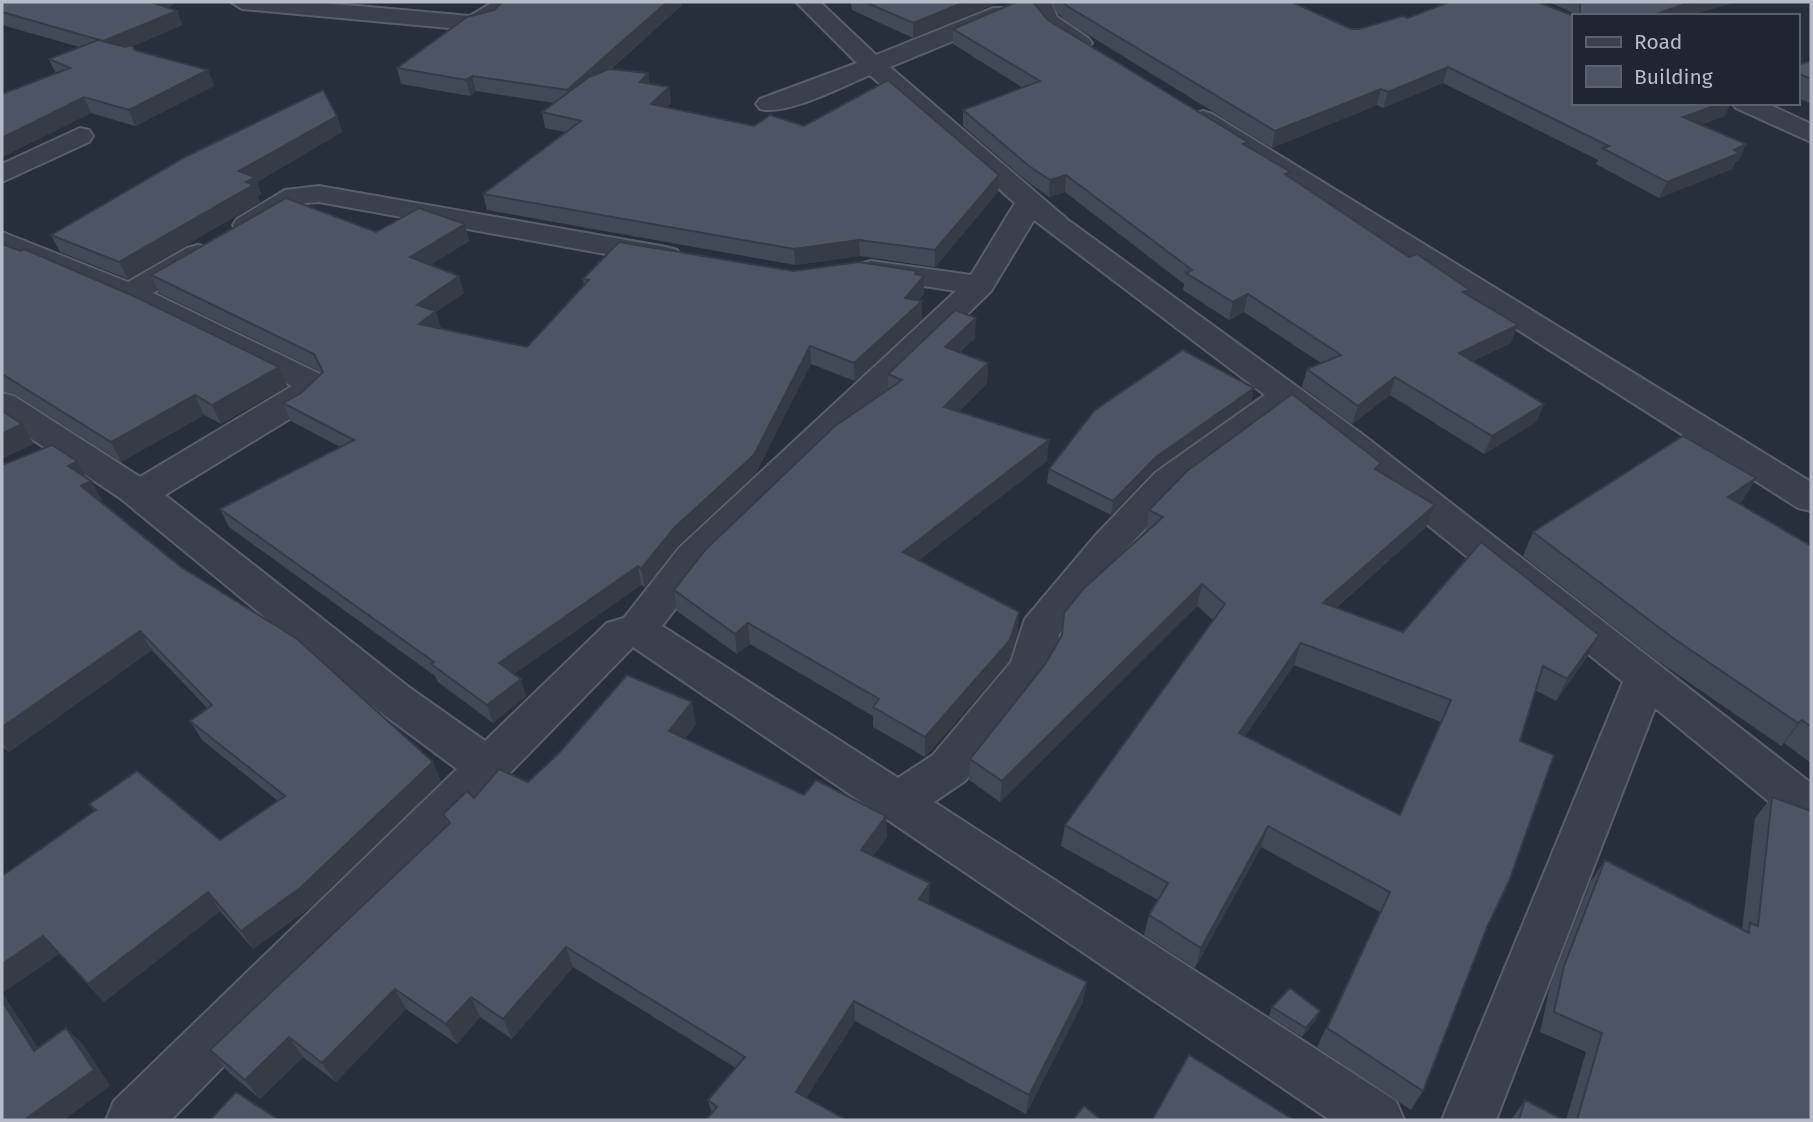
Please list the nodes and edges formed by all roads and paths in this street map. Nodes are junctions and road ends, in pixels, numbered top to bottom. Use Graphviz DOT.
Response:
graph roads {
  1 [pos="242,2"];
  2 [pos="506,2"];
  3 [pos="807,2"];
  4 [pos="1025,2"];
  5 [pos="1040,2"];
  6 [pos="1103,57"];
  7 [pos="874,66"];
  8 [pos="769,104"];
  9 [pos="1749,105"];
  10 [pos="1185,107"];
  11 [pos="1811,134"];
  12 [pos="80,136"];
  13 [pos="2,174"];
  14 [pos="1030,202"];
  15 [pos="2,241"];
  16 [pos="689,260"];
  17 [pos="847,270"];
  18 [pos="980,285"];
  19 [pos="132,292"];
  20 [pos="1286,396"];
  21 [pos="2,404"];
  22 [pos="139,494"];
  23 [pos="1811,499"];
  24 [pos="637,631"];
  25 [pos="1646,677"];
  26 [pos="489,768"];
  27 [pos="898,802"];
  28 [pos="1811,809"];
  29 [pos="133,1120"];
  30 [pos="1377,1120"];
  31 [pos="1469,1120"];
  1 -- 2 [label="street"];
  3 -- 7 [label="street"];
  4 -- 7 [label="street"];
  5 -- 6 [label="street"];
  7 -- 8 [label="street"];
  7 -- 14 [label="street"];
  9 -- 11 [label="street"];
  10 -- 23 [label="street"];
  12 -- 13 [label="street"];
  14 -- 18 [label="street"];
  14 -- 20 [label="street"];
  15 -- 19 [label="street"];
  16 -- 19 [label="street"];
  17 -- 18 [label="street"];
  18 -- 24 [label="street"];
  19 -- 22 [label="street"];
  20 -- 25 [label="street"];
  20 -- 27 [label="street"];
  21 -- 22 [label="street"];
  22 -- 26 [label="street"];
  24 -- 26 [label="street"];
  24 -- 27 [label="street"];
  25 -- 28 [label="street"];
  25 -- 31 [label="street"];
  26 -- 29 [label="street"];
  27 -- 30 [label="street"];
}
